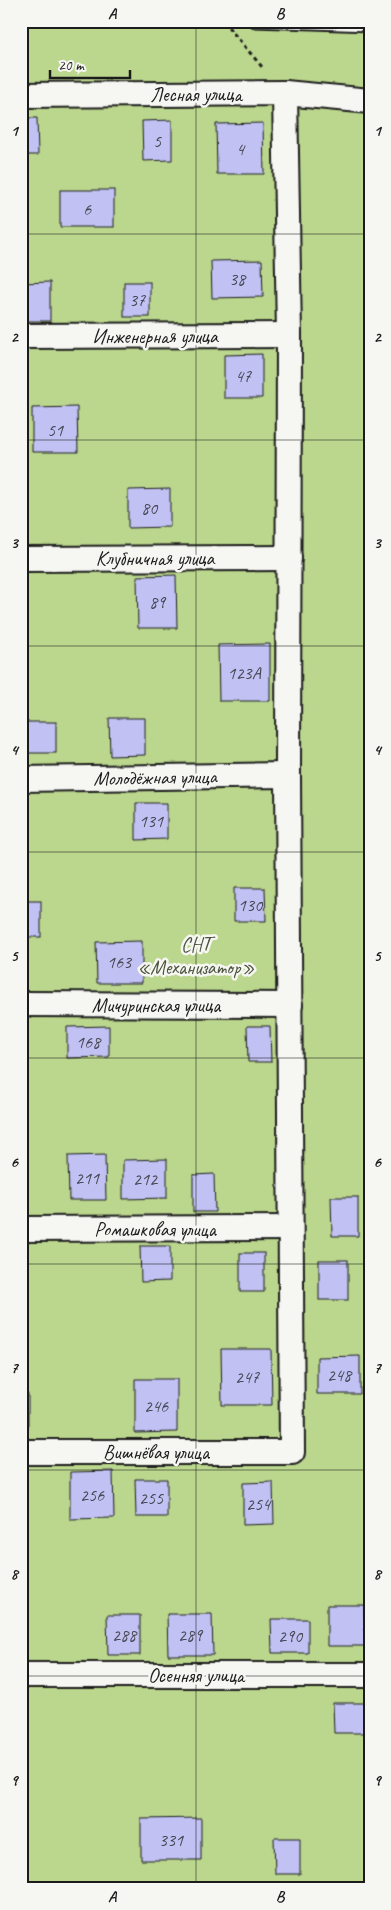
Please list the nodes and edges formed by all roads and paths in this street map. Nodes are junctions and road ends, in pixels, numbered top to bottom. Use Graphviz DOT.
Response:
graph roads {
  1 [pos="223,21"];
  2 [pos="255,21"];
  3 [pos="370,25"];
  4 [pos="285,93"];
  5 [pos="21,95"];
  6 [pos="370,101"];
  7 [pos="289,335"];
  8 [pos="21,336"];
  9 [pos="288,558"];
  10 [pos="21,559"];
  11 [pos="288,775"];
  12 [pos="21,779"];
  13 [pos="21,1004"];
  14 [pos="290,1005"];
  15 [pos="290,1228"];
  16 [pos="21,1229"];
  17 [pos="21,1452"];
  18 [pos="21,1675"];
  19 [pos="370,1675"];
  1 -- 4 [label="path"];
  2 -- 3 [label="lane"];
  4 -- 5 [label="street, Лесная улица"];
  4 -- 6 [label="street, Лесная улица"];
  4 -- 7 [label="street"];
  7 -- 8 [label="street, Инженерная улица"];
  7 -- 9 [label="street"];
  9 -- 10 [label="street, Клубничная улица"];
  9 -- 11 [label="street"];
  11 -- 12 [label="street, Молодёжная улица"];
  11 -- 14 [label="street"];
  13 -- 14 [label="street, Мичуринская улица"];
  14 -- 15 [label="street"];
  15 -- 16 [label="street, Ромашковая улица"];
  15 -- 17 [label="street, Вишнёвая улица"];
  18 -- 19 [label="street, Осенняя улица"];
}
